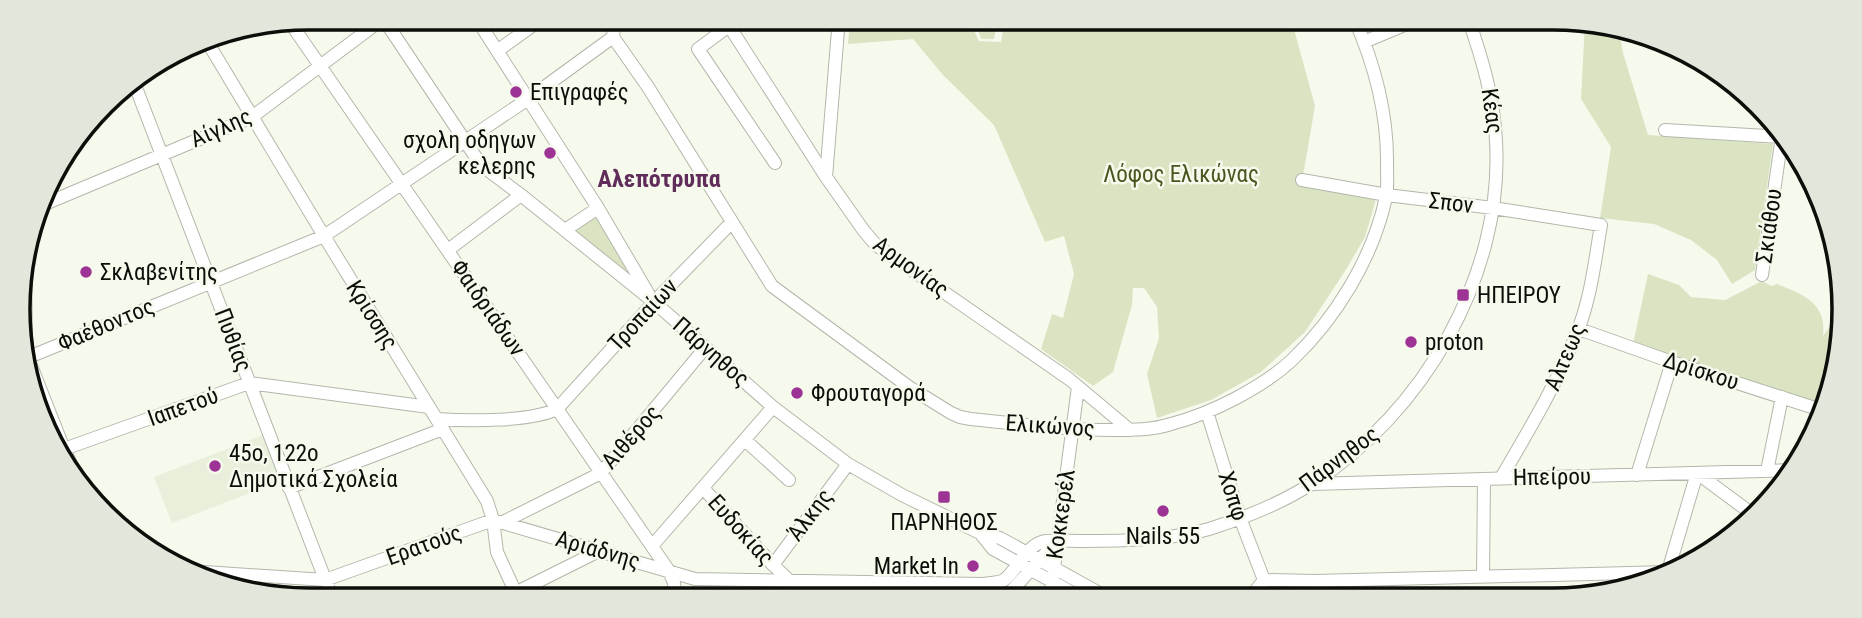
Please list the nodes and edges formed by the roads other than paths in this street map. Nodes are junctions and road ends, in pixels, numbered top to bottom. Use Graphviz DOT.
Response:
graph roads {
  1 [pos="295,30"];
  2 [pos="367,30"];
  3 [pos="391,30"];
  4 [pos="483,30"];
  5 [pos="526,30"];
  6 [pos="614,30"];
  7 [pos="718,30"];
  8 [pos="732,30"];
  9 [pos="838,30"];
  10 [pos="1359,30"];
  11 [pos="1392,30"];
  12 [pos="1472,30"];
  13 [pos="613,37"];
  14 [pos="1364,42"];
  15 [pos="211,48"];
  16 [pos="497,51"];
  17 [pos="320,66"];
  18 [pos="136,89"];
  19 [pos="528,99"];
  20 [pos="252,117"];
  21 [pos="1665,130"];
  22 [pos="1773,136"];
  23 [pos="464,141"];
  24 [pos="1781,147"];
  25 [pos="161,154"];
  26 [pos="775,163"];
  27 [pos="826,177"];
  28 [pos="1302,180"];
  29 [pos="401,183"];
  30 [pos="521,195"];
  31 [pos="1387,195"];
  32 [pos="51,201"];
  33 [pos="598,208"];
  34 [pos="1493,208"];
  35 [pos="732,222"];
  36 [pos="1601,225"];
  37 [pos="565,230"];
  38 [pos="324,236"];
  39 [pos="448,250"];
  40 [pos="1762,275"];
  41 [pos="210,282"];
  42 [pos="654,302"];
  43 [pos="1579,329"];
  44 [pos="705,348"];
  45 [pos="34,359"];
  46 [pos="1672,362"];
  47 [pos="249,383"];
  48 [pos="1078,387"];
  49 [pos="1783,397"];
  50 [pos="429,407"];
  51 [pos="773,407"];
  52 [pos="1814,408"];
  53 [pos="557,409"];
  54 [pos="1206,412"];
  55 [pos="440,424"];
  56 [pos="1072,430"];
  57 [pos="1130,430"];
  58 [pos="745,440"];
  59 [pos="65,445"];
  60 [pos="848,464"];
  61 [pos="1781,470"];
  62 [pos="1766,471"];
  63 [pos="601,473"];
  64 [pos="1697,473"];
  65 [pos="1637,475"];
  66 [pos="1501,478"];
  67 [pos="1484,479"];
  68 [pos="789,480"];
  69 [pos="1311,484"];
  70 [pos="289,488"];
  71 [pos="703,488"];
  72 [pos="1746,510"];
  73 [pos="1240,518"];
  74 [pos="497,522"];
  75 [pos="1057,541"];
  76 [pos="652,546"];
  77 [pos="599,551"];
  78 [pos="1023,558"];
  79 [pos="1672,561"];
  80 [pos="773,565"];
  81 [pos="1035,565"];
  82 [pos="669,571"];
  83 [pos="219,573"];
  84 [pos="1053,575"];
  85 [pos="1636,575"];
  86 [pos="1483,577"];
  87 [pos="325,580"];
  88 [pos="1264,580"];
  89 [pos="789,581"];
  90 [pos="1315,581"];
  91 [pos="1009,584"];
  92 [pos="328,588"];
  93 [pos="513,588"];
  94 [pos="532,588"];
  95 [pos="673,588"];
  96 [pos="797,588"];
  97 [pos="1008,588"];
  98 [pos="1051,588"];
  99 [pos="1070,588"];
  100 [pos="1084,588"];
  101 [pos="1258,588"];
  102 [pos="1325,588"];
  1 -- 17 [label="street, Φαιδριάδων"];
  2 -- 17 [label="street, Αίγλης"];
  3 -- 23 [label="street, Πάρνηθος"];
  4 -- 16 [label="street"];
  5 -- 16 [label="street"];
  6 -- 13 [label="street"];
  7 -- 26 [label="street"];
  8 -- 27 [label="street, Αρμονίας"];
  9 -- 27 [label="street"];
  10 -- 14 [label="street, Ελικώνος"];
  11 -- 14 [label="street"];
  12 -- 34 [label="street, Κέας"];
  13 -- 19 [label="street, Φαέθοντος"];
  13 -- 35 [label="street, Ελικώνος"];
  14 -- 31 [label="street, Ελικώνος"];
  15 -- 20 [label="street, Κρίσσης"];
  16 -- 19 [label="street"];
  17 -- 20 [label="street, Αίγλης"];
  17 -- 29 [label="street, Φαιδριάδων"];
  18 -- 25 [label="street, Πυθίας"];
  19 -- 23 [label="street, Φαέθοντος"];
  19 -- 33 [label="street"];
  20 -- 25 [label="street, Αίγλης"];
  20 -- 38 [label="street, Κρίσσης"];
  21 -- 22 [label="street"];
  23 -- 29 [label="street, Φαέθοντος"];
  23 -- 30 [label="street, Πάρνηθος"];
  24 -- 40 [label="street, Σκιάθου"];
  25 -- 32 [label="street, Αίγλης"];
  25 -- 41 [label="street, Πυθίας"];
  27 -- 48 [label="street, Αρμονίας"];
  28 -- 31 [label="street, Σπον"];
  29 -- 38 [label="street, Φαέθοντος"];
  29 -- 39 [label="street, Φαιδριάδων"];
  30 -- 37 [label="street, Πάρνηθος"];
  30 -- 39 [label="street"];
  31 -- 34 [label="street, Σπον"];
  31 -- 54 [label="street, Ελικώνος"];
  33 -- 37 [label="street"];
  33 -- 42 [label="street"];
  34 -- 36 [label="street, Σπον"];
  34 -- 69 [label="street, Πάρνηθος"];
  35 -- 42 [label="street, Τροπαίων"];
  35 -- 56 [label="street, Ελικώνος"];
  36 -- 43 [label="street, Αλτεως"];
  37 -- 42 [label="street, Πάρνηθος"];
  38 -- 41 [label="street, Φαέθοντος"];
  38 -- 50 [label="street, Κρίσσης"];
  39 -- 53 [label="street, Φαιδριάδων"];
  41 -- 45 [label="street, Φαέθοντος"];
  41 -- 47 [label="street, Πυθίας"];
  42 -- 44 [label="street, Πάρνηθος"];
  42 -- 53 [label="street, Τροπαίων"];
  43 -- 46 [label="street, Δρίσκου"];
  43 -- 66 [label="street, Αλτεως"];
  44 -- 51 [label="street, Πάρνηθος"];
  44 -- 63 [label="street, Αιθέρος"];
  46 -- 49 [label="street, Δρίσκου"];
  46 -- 65 [label="street"];
  47 -- 50 [label="street, Ιαπετού"];
  47 -- 59 [label="street, Ιαπετού"];
  47 -- 70 [label="street, Πυθίας"];
  48 -- 56 [label="street, Κοκκερέλ"];
  48 -- 57 [label="street, Αρμονίας"];
  49 -- 52 [label="street, Δρίσκου"];
  49 -- 62 [label="street"];
  50 -- 55 [label="street, Κρίσσης"];
  51 -- 58 [label="street"];
  51 -- 60 [label="street, Πάρνηθος"];
  53 -- 55 [label="street"];
  53 -- 63 [label="street, Φαιδριάδων"];
  54 -- 57 [label="street, Ελικώνος"];
  54 -- 73 [label="street, Χοπφ"];
  55 -- 70 [label="street"];
  55 -- 74 [label="street, Κρίσσης"];
  56 -- 57 [label="street, Ελικώνος"];
  56 -- 75 [label="street, Κοκκερέλ"];
  58 -- 68 [label="street"];
  58 -- 71 [label="street"];
  60 -- 78 [label="street, Πάρνηθος"];
  60 -- 80 [label="street, Άλκης"];
  61 -- 62 [label="street, Ηπείρου"];
  62 -- 64 [label="street, Ηπείρου"];
  63 -- 74 [label="street, Αιθέρος"];
  63 -- 76 [label="street, Φαιδριάδων"];
  64 -- 65 [label="street, Ηπείρου"];
  64 -- 72 [label="street"];
  64 -- 79 [label="street"];
  65 -- 66 [label="street, Ηπείρου"];
  66 -- 67 [label="street, Ηπείρου"];
  67 -- 69 [label="street, Ηπείρου"];
  67 -- 86 [label="street"];
  69 -- 73 [label="street, Πάρνηθος"];
  70 -- 87 [label="street, Πυθίας"];
  71 -- 76 [label="street"];
  71 -- 80 [label="street, Ευδοκίας"];
  73 -- 75 [label="street, Πάρνηθος"];
  73 -- 88 [label="street, Χοπφ"];
  74 -- 77 [label="street, Αριάδνης"];
  74 -- 87 [label="street, Ερατούς"];
  74 -- 93 [label="street, Κρίσσης"];
  75 -- 78 [label="street, Πάρνηθος"];
  75 -- 81 [label="street"];
  75 -- 84 [label="street, Κοκκερέλ"];
  76 -- 82 [label="street, Φαιδριάδων"];
  77 -- 82 [label="street, Αριάδνης"];
  77 -- 94 [label="street"];
  78 -- 81 [label="street"];
  78 -- 91 [label="street"];
  80 -- 89 [label="street, Ευδοκίας"];
  81 -- 84 [label="street"];
  81 -- 91 [label="street"];
  82 -- 89 [label="street, Αριάδνης"];
  82 -- 95 [label="street, Φαιδριάδων"];
  83 -- 87 [label="street, Ερατούς"];
  84 -- 98 [label="street, Κοκκερέλ"];
  84 -- 99 [label="street"];
  84 -- 100 [label="street"];
  85 -- 86 [label="street"];
  86 -- 90 [label="street"];
  87 -- 92 [label="street, Πυθίας"];
  88 -- 90 [label="street"];
  88 -- 101 [label="street"];
  89 -- 91 [label="street, Αριάδνης"];
  89 -- 96 [label="street, Ευδοκίας"];
  90 -- 102 [label="street"];
  91 -- 97 [label="street"];
}
